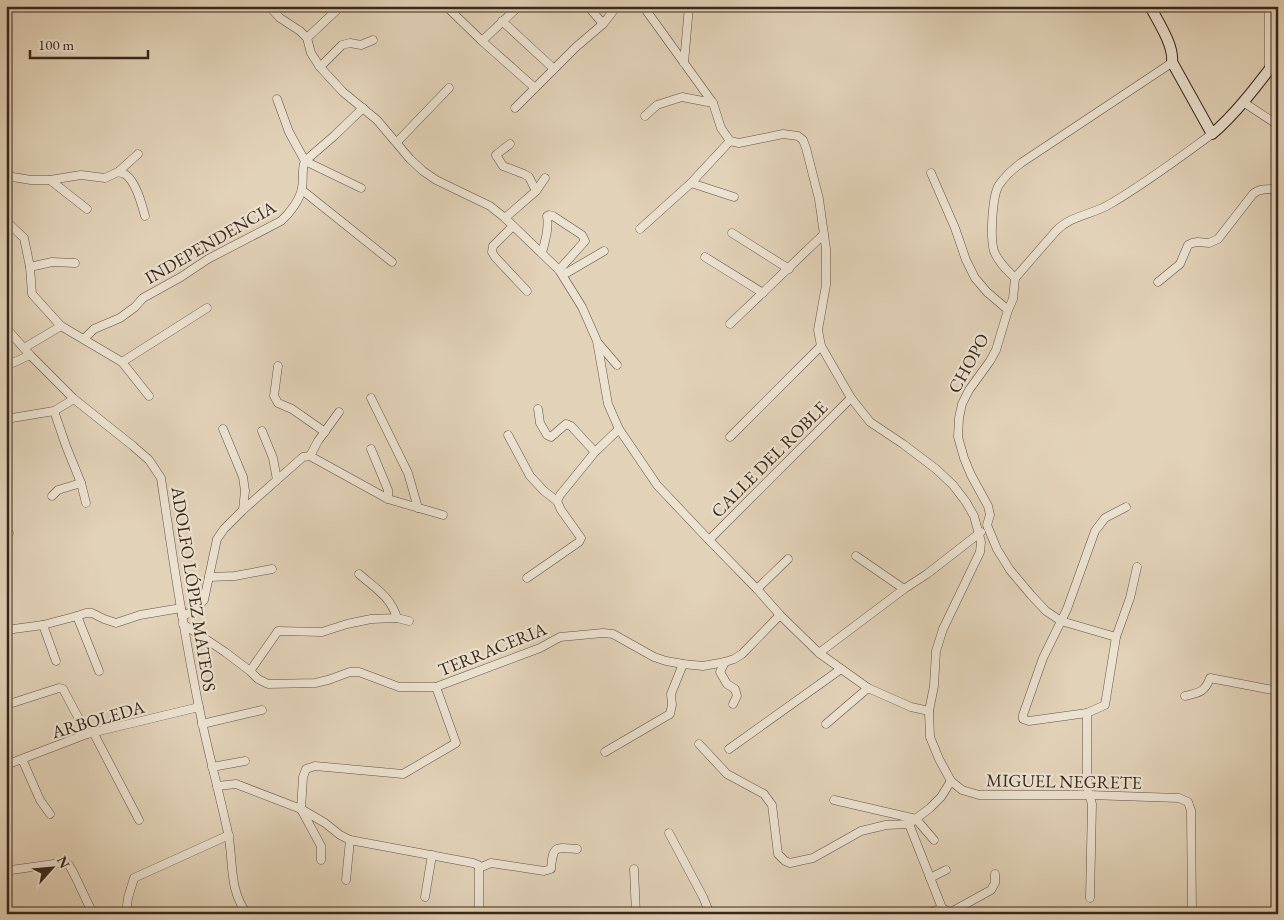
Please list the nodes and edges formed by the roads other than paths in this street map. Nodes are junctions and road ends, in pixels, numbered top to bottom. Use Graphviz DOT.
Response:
graph roads {
  1 [pos="269,6"];
  2 [pos="341,6"];
  3 [pos="519,6"];
  4 [pos="588,6"];
  5 [pos="617,6"];
  6 [pos="643,6"];
  7 [pos="689,6"];
  8 [pos="1150,6"];
  9 [pos="1270,6"];
  10 [pos="449,9"];
  11 [pos="502,21"];
  12 [pos="603,24"];
  13 [pos="307,38"];
  14 [pos="373,40"];
  15 [pos="482,41"];
  16 [pos="1278,58"];
  17 [pos="684,62"];
  18 [pos="1172,62"];
  19 [pos="320,67"];
  20 [pos="554,68"];
  21 [pos="1269,70"];
  22 [pos="450,88"];
  23 [pos="535,88"];
  24 [pos="277,99"];
  25 [pos="713,102"];
  26 [pos="1243,102"];
  27 [pos="363,108"];
  28 [pos="515,108"];
  29 [pos="645,116"];
  30 [pos="1278,126"];
  31 [pos="1212,134"];
  32 [pos="730,141"];
  33 [pos="397,142"];
  34 [pos="510,144"];
  35 [pos="138,154"];
  36 [pos="305,161"];
  37 [pos="118,172"];
  38 [pos="931,172"];
  39 [pos="6,176"];
  40 [pos="545,178"];
  41 [pos="50,180"];
  42 [pos="691,183"];
  43 [pos="361,188"];
  44 [pos="1278,189"];
  45 [pos="302,190"];
  46 [pos="536,191"];
  47 [pos="734,197"];
  48 [pos="87,209"];
  49 [pos="145,216"];
  50 [pos="505,218"];
  51 [pos="6,220"];
  52 [pos="513,226"];
  53 [pos="640,229"];
  54 [pos="732,233"];
  55 [pos="824,234"];
  56 [pos="604,251"];
  57 [pos="542,253"];
  58 [pos="705,256"];
  59 [pos="392,262"];
  60 [pos="74,263"];
  61 [pos="30,267"];
  62 [pos="789,269"];
  63 [pos="561,272"];
  64 [pos="1015,278"];
  65 [pos="1158,282"];
  66 [pos="526,291"];
  67 [pos="763,293"];
  68 [pos="207,308"];
  69 [pos="1008,310"];
  70 [pos="730,324"];
  71 [pos="61,326"];
  72 [pos="6,328"];
  73 [pos="84,339"];
  74 [pos="597,341"];
  75 [pos="821,346"];
  76 [pos="24,348"];
  77 [pos="30,355"];
  78 [pos="122,362"];
  79 [pos="617,365"];
  80 [pos="6,366"];
  81 [pos="278,366"];
  82 [pos="149,396"];
  83 [pos="371,398"];
  84 [pos="851,398"];
  85 [pos="74,400"];
  86 [pos="538,409"];
  87 [pos="54,410"];
  88 [pos="340,412"];
  89 [pos="6,419"];
  90 [pos="223,429"];
  91 [pos="619,429"];
  92 [pos="262,431"];
  93 [pos="325,432"];
  94 [pos="508,435"];
  95 [pos="730,437"];
  96 [pos="371,449"];
  97 [pos="595,452"];
  98 [pos="310,456"];
  99 [pos="277,480"];
  100 [pos="81,483"];
  101 [pos="52,496"];
  102 [pos="388,499"];
  103 [pos="557,501"];
  104 [pos="86,503"];
  105 [pos="1126,507"];
  106 [pos="418,508"];
  107 [pos="243,510"];
  108 [pos="444,515"];
  109 [pos="987,525"];
  110 [pos="979,534"];
  111 [pos="709,540"];
  112 [pos="856,556"];
  113 [pos="788,559"];
  114 [pos="1137,567"];
  115 [pos="272,569"];
  116 [pos="359,574"];
  117 [pos="208,577"];
  118 [pos="527,578"];
  119 [pos="758,589"];
  120 [pos="904,589"];
  121 [pos="780,615"];
  122 [pos="77,616"];
  123 [pos="182,616"];
  124 [pos="397,618"];
  125 [pos="409,621"];
  126 [pos="1061,621"];
  127 [pos="43,625"];
  128 [pos="6,630"];
  129 [pos="1116,637"];
  130 [pos="819,653"];
  131 [pos="56,661"];
  132 [pos="725,662"];
  133 [pos="683,664"];
  134 [pos="841,670"];
  135 [pos="250,671"];
  136 [pos="99,672"];
  137 [pos="436,688"];
  138 [pos="868,688"];
  139 [pos="1278,691"];
  140 [pos="1185,696"];
  141 [pos="732,704"];
  142 [pos="6,705"];
  143 [pos="199,707"];
  144 [pos="262,710"];
  145 [pos="929,711"];
  146 [pos="1087,713"];
  147 [pos="202,724"];
  148 [pos="826,724"];
  149 [pos="90,733"];
  150 [pos="699,744"];
  151 [pos="730,749"];
  152 [pos="605,752"];
  153 [pos="22,759"];
  154 [pos="245,761"];
  155 [pos="6,765"];
  156 [pos="212,767"];
  157 [pos="951,781"];
  158 [pos="217,786"];
  159 [pos="1089,794"];
  160 [pos="834,800"];
  161 [pos="301,809"];
  162 [pos="50,814"];
  163 [pos="139,820"];
  164 [pos="912,821"];
  165 [pos="669,833"];
  166 [pos="229,835"];
  167 [pos="350,840"];
  168 [pos="934,840"];
  169 [pos="577,848"];
  170 [pos="432,855"];
  171 [pos="321,860"];
  172 [pos="480,868"];
  173 [pos="634,869"];
  174 [pos="11,870"];
  175 [pos="946,870"];
  176 [pos="995,874"];
  177 [pos="930,878"];
  178 [pos="346,880"];
  179 [pos="425,897"];
  180 [pos="1090,898"];
  181 [pos="942,908"];
  182 [pos="952,913"];
  183 [pos="93,914"];
  184 [pos="126,914"];
  185 [pos="247,914"];
  186 [pos="481,914"];
  187 [pos="636,914"];
  188 [pos="710,914"];
  189 [pos="927,914"];
  190 [pos="1192,914"];
  1 -- 13 [label="street"];
  2 -- 13 [label="street"];
  3 -- 11 [label="street"];
  4 -- 12 [label="street"];
  5 -- 12 [label="street"];
  6 -- 17 [label="street"];
  7 -- 17 [label="street"];
  8 -- 18 [label="street"];
  9 -- 21 [label="street"];
  10 -- 15 [label="street"];
  11 -- 15 [label="street"];
  11 -- 20 [label="street"];
  12 -- 20 [label="street"];
  13 -- 19 [label="street"];
  14 -- 19 [label="street"];
  15 -- 23 [label="street"];
  16 -- 21 [label="street"];
  17 -- 25 [label="street"];
  18 -- 31 [label="street"];
  18 -- 64 [label="street"];
  19 -- 27 [label="street"];
  20 -- 23 [label="street"];
  21 -- 26 [label="street"];
  22 -- 33 [label="street"];
  23 -- 28 [label="street"];
  24 -- 36 [label="street"];
  25 -- 29 [label="street"];
  25 -- 32 [label="street"];
  26 -- 30 [label="street"];
  26 -- 31 [label="street"];
  27 -- 33 [label="street"];
  27 -- 36 [label="street"];
  31 -- 64 [label="street"];
  32 -- 42 [label="street"];
  32 -- 55 [label="street"];
  33 -- 50 [label="street"];
  34 -- 46 [label="street"];
  35 -- 37 [label="street"];
  36 -- 43 [label="street"];
  36 -- 45 [label="street, INDEPENDENCIA"];
  37 -- 41 [label="street"];
  37 -- 49 [label="street"];
  38 -- 69 [label="street"];
  39 -- 41 [label="street"];
  40 -- 46 [label="street"];
  41 -- 48 [label="street"];
  42 -- 47 [label="street"];
  42 -- 53 [label="street"];
  44 -- 65 [label="street"];
  45 -- 59 [label="street"];
  45 -- 73 [label="street, INDEPENDENCIA"];
  46 -- 50 [label="street"];
  50 -- 52 [label="street"];
  51 -- 61 [label="street"];
  52 -- 57 [label="street"];
  52 -- 66 [label="street"];
  54 -- 62 [label="street"];
  55 -- 62 [label="street"];
  55 -- 75 [label="street"];
  56 -- 63 [label="street"];
  57 -- 63 [label="street"];
  57 -- 63 [label="street"];
  58 -- 67 [label="street"];
  60 -- 61 [label="street"];
  61 -- 71 [label="street"];
  62 -- 67 [label="street"];
  63 -- 74 [label="street"];
  64 -- 69 [label="street, CHOPO"];
  67 -- 70 [label="street"];
  68 -- 78 [label="street"];
  69 -- 109 [label="street, CHOPO"];
  71 -- 73 [label="street"];
  71 -- 76 [label="street"];
  72 -- 76 [label="street, ADOLFO LÓPEZ MATEOS"];
  73 -- 78 [label="street"];
  74 -- 79 [label="street"];
  74 -- 91 [label="street"];
  75 -- 84 [label="street"];
  75 -- 95 [label="street"];
  76 -- 77 [label="street, ADOLFO LÓPEZ MATEOS"];
  77 -- 80 [label="street"];
  77 -- 85 [label="street, ADOLFO LÓPEZ MATEOS"];
  78 -- 82 [label="street"];
  81 -- 93 [label="street"];
  83 -- 106 [label="street"];
  84 -- 110 [label="street"];
  84 -- 111 [label="street, CALLE DEL ROBLE"];
  85 -- 87 [label="street"];
  85 -- 123 [label="street, ADOLFO LÓPEZ MATEOS"];
  86 -- 97 [label="street"];
  87 -- 89 [label="street"];
  87 -- 100 [label="street"];
  88 -- 93 [label="street"];
  90 -- 107 [label="street"];
  91 -- 97 [label="street"];
  91 -- 111 [label="street"];
  92 -- 99 [label="street"];
  93 -- 98 [label="street"];
  94 -- 103 [label="street"];
  96 -- 102 [label="street"];
  97 -- 103 [label="street"];
  98 -- 99 [label="street"];
  98 -- 102 [label="street"];
  99 -- 107 [label="street"];
  100 -- 101 [label="street"];
  100 -- 104 [label="street"];
  102 -- 106 [label="street"];
  103 -- 118 [label="street"];
  105 -- 126 [label="street"];
  106 -- 108 [label="street"];
  107 -- 117 [label="street"];
  109 -- 110 [label="street"];
  109 -- 126 [label="street, CHOPO"];
  110 -- 120 [label="street"];
  110 -- 145 [label="street"];
  111 -- 119 [label="street"];
  112 -- 120 [label="street"];
  113 -- 119 [label="street"];
  114 -- 129 [label="street"];
  115 -- 117 [label="street"];
  116 -- 124 [label="street"];
  117 -- 123 [label="street"];
  119 -- 121 [label="street"];
  120 -- 130 [label="street"];
  121 -- 130 [label="street"];
  121 -- 132 [label="street, TERRACERIA"];
  122 -- 123 [label="street"];
  122 -- 127 [label="street"];
  122 -- 136 [label="street"];
  123 -- 135 [label="street, TERRACERIA"];
  123 -- 143 [label="street, ADOLFO LÓPEZ MATEOS"];
  124 -- 125 [label="street"];
  124 -- 135 [label="street"];
  126 -- 129 [label="street, CHOPO"];
  126 -- 146 [label="street"];
  127 -- 128 [label="street"];
  127 -- 131 [label="street"];
  129 -- 146 [label="street"];
  130 -- 134 [label="street"];
  132 -- 133 [label="street, TERRACERIA"];
  132 -- 141 [label="street"];
  133 -- 137 [label="street, TERRACERIA"];
  133 -- 152 [label="street"];
  134 -- 138 [label="street"];
  134 -- 151 [label="street"];
  135 -- 137 [label="street, TERRACERIA"];
  137 -- 161 [label="street"];
  138 -- 145 [label="street"];
  138 -- 148 [label="street"];
  139 -- 140 [label="street"];
  142 -- 149 [label="street"];
  143 -- 147 [label="street, ADOLFO LÓPEZ MATEOS"];
  143 -- 149 [label="street, ARBOLEDA"];
  144 -- 147 [label="street"];
  145 -- 157 [label="street"];
  146 -- 159 [label="street"];
  147 -- 156 [label="street, ADOLFO LÓPEZ MATEOS"];
  149 -- 153 [label="street, ARBOLEDA"];
  149 -- 163 [label="street"];
  150 -- 164 [label="street"];
  153 -- 155 [label="street, ARBOLEDA"];
  153 -- 162 [label="street"];
  154 -- 156 [label="street"];
  156 -- 158 [label="street, ADOLFO LÓPEZ MATEOS"];
  157 -- 159 [label="street, MIGUEL NEGRETE"];
  157 -- 164 [label="street"];
  158 -- 161 [label="street"];
  158 -- 166 [label="street, ADOLFO LÓPEZ MATEOS"];
  159 -- 180 [label="street"];
  159 -- 190 [label="street, MIGUEL NEGRETE"];
  160 -- 164 [label="street"];
  161 -- 167 [label="street"];
  161 -- 171 [label="street"];
  164 -- 168 [label="street"];
  164 -- 177 [label="street"];
  165 -- 188 [label="street"];
  166 -- 184 [label="street"];
  166 -- 185 [label="street, ADOLFO LÓPEZ MATEOS"];
  167 -- 170 [label="street"];
  167 -- 178 [label="street"];
  169 -- 172 [label="street"];
  170 -- 172 [label="street"];
  170 -- 179 [label="street"];
  172 -- 186 [label="street"];
  173 -- 187 [label="street"];
  174 -- 183 [label="street"];
  175 -- 177 [label="street"];
  176 -- 182 [label="street"];
  177 -- 181 [label="street"];
  181 -- 182 [label="street"];
  181 -- 189 [label="street"];
}
